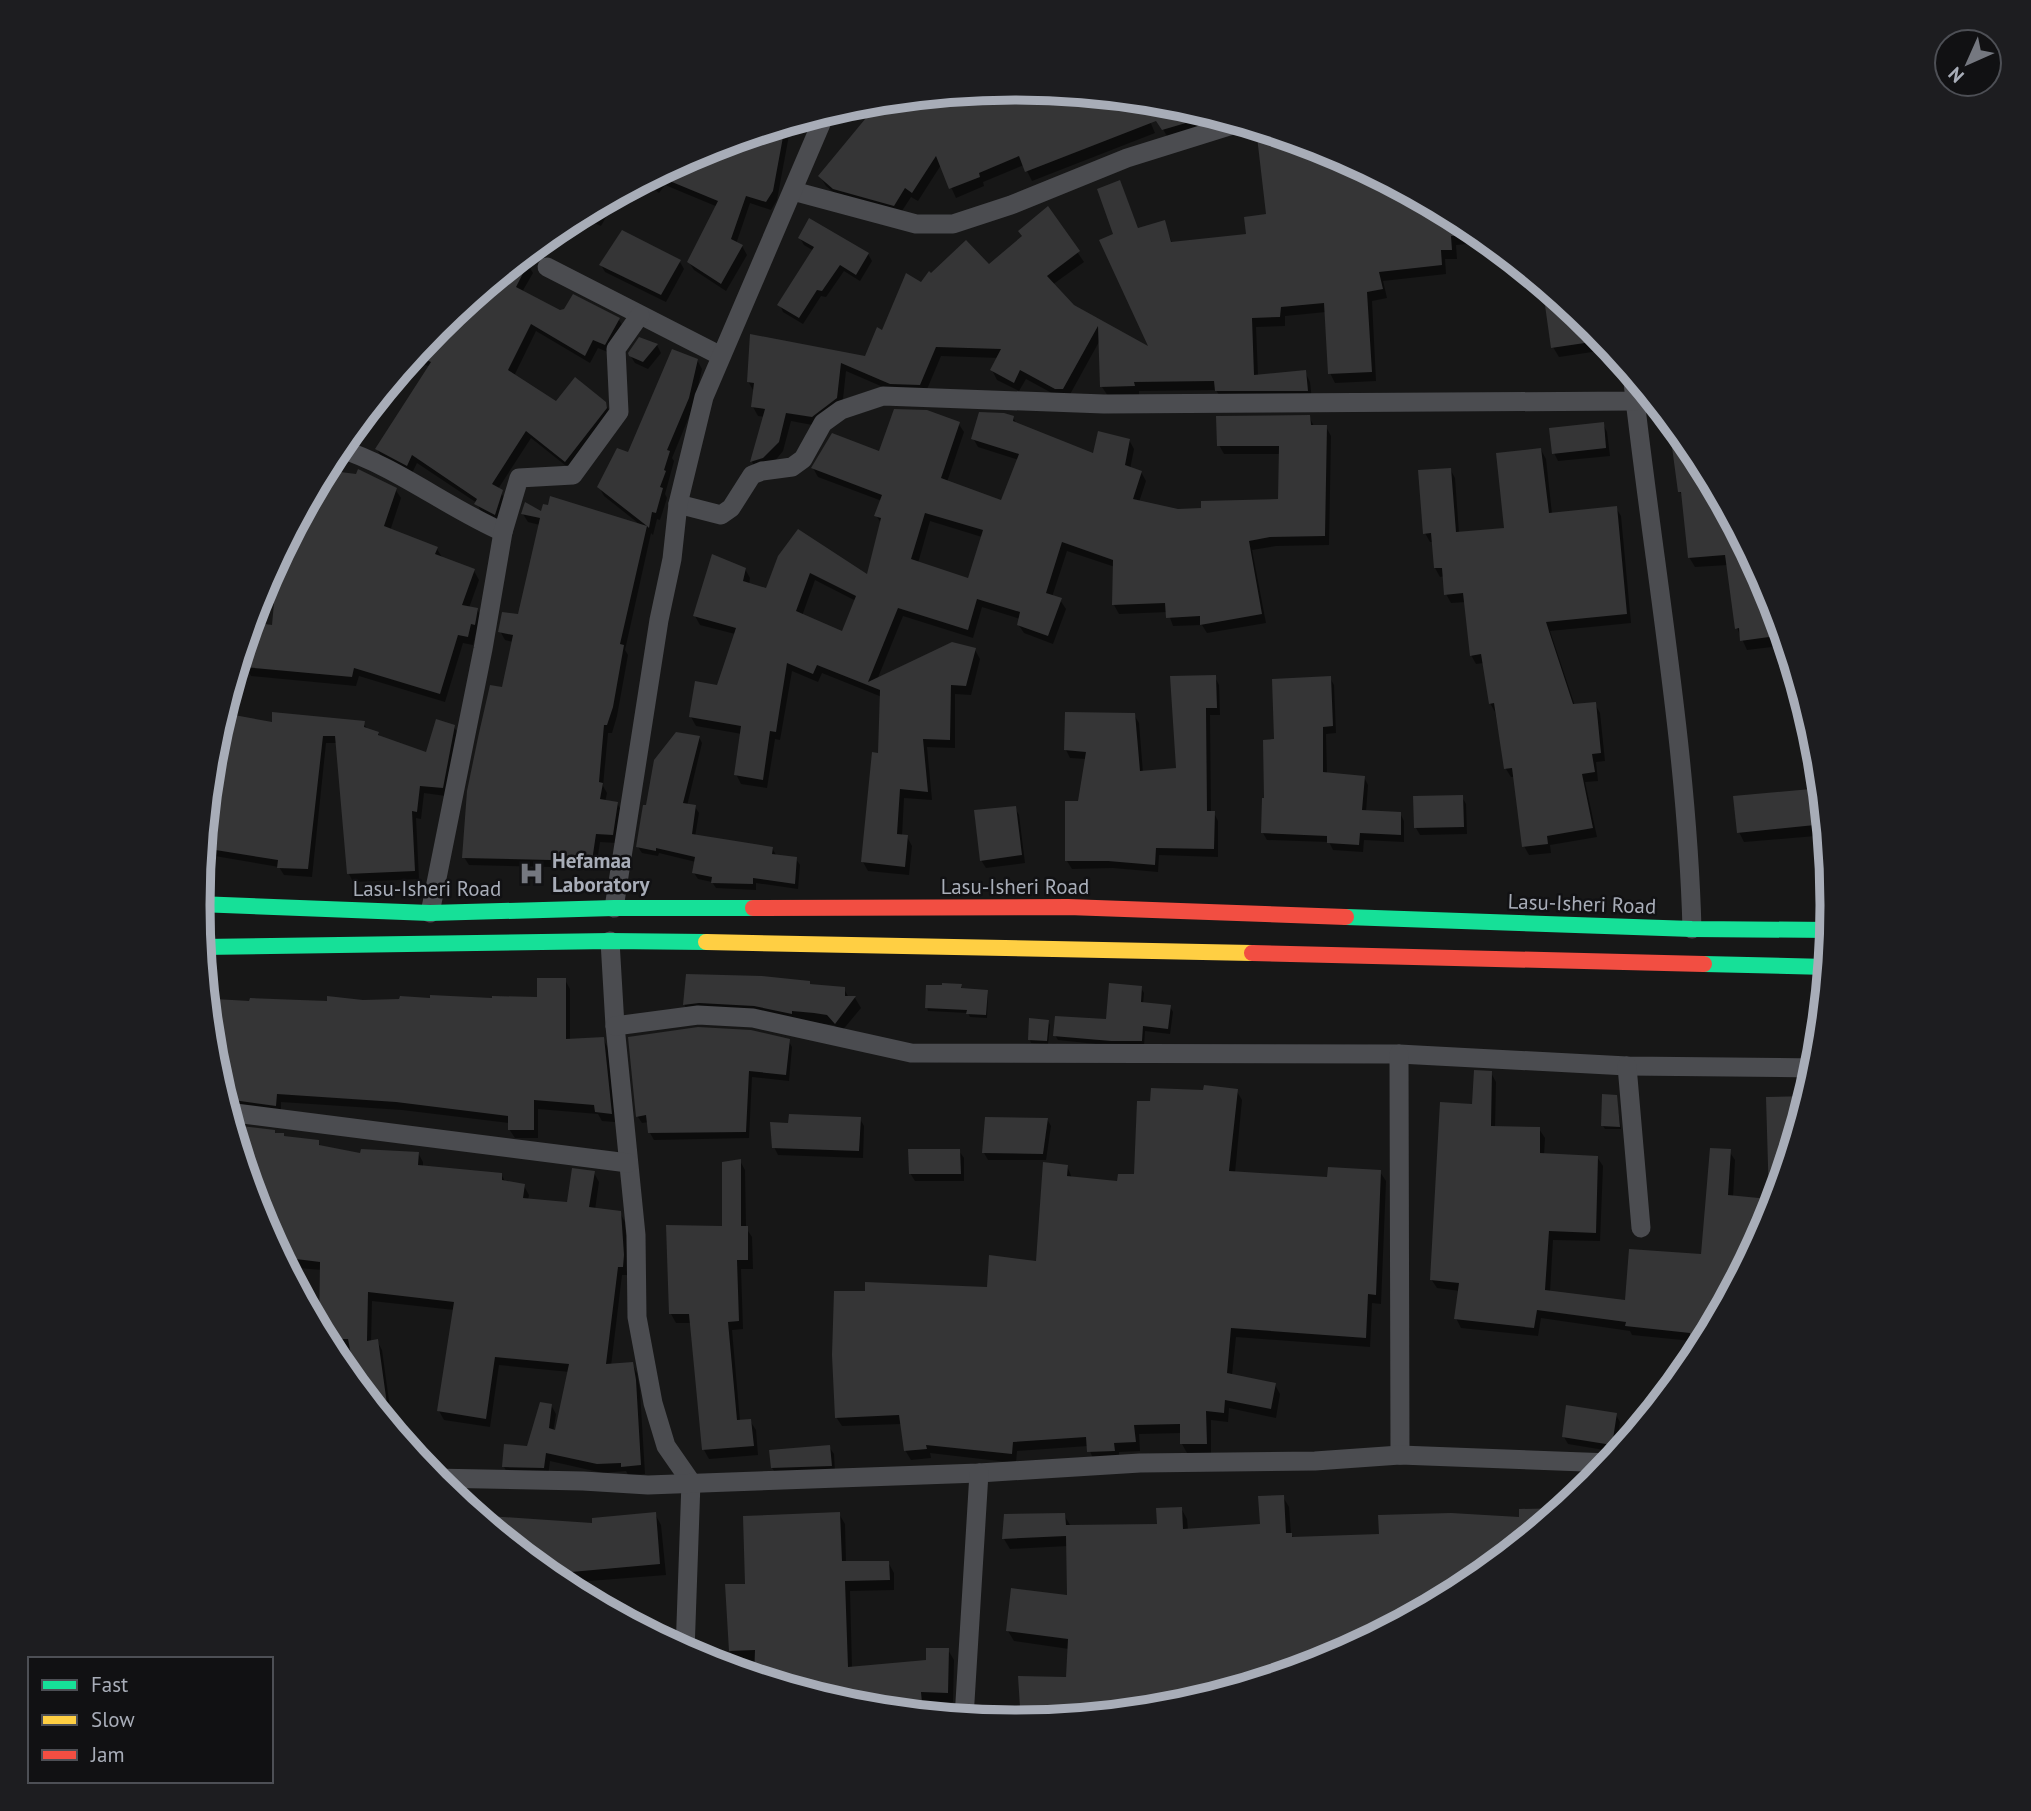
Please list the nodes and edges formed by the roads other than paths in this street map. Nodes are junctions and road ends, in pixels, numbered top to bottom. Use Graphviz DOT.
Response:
graph roads {
  1 [pos="821,124"];
  2 [pos="1224,127"];
  3 [pos="793,191"];
  4 [pos="547,267"];
  5 [pos="640,315"];
  6 [pos="721,356"];
  7 [pos="1642,399"];
  8 [pos="1644,402"];
  9 [pos="350,452"];
  10 [pos="678,504"];
  11 [pos="502,532"];
  12 [pos="614,908"];
  13 [pos="210,911"];
  14 [pos="430,913"];
  15 [pos="235,926"];
  16 [pos="1068,927"];
  17 [pos="1692,929"];
  18 [pos="1821,930"];
  19 [pos="211,941"];
  20 [pos="610,941"];
  21 [pos="1819,967"];
  22 [pos="615,1026"];
  23 [pos="1399,1054"];
  24 [pos="1627,1066"];
  25 [pos="1805,1068"];
  26 [pos="237,1113"];
  27 [pos="628,1163"];
  28 [pos="1642,1228"];
  29 [pos="1400,1455"];
  30 [pos="1596,1463"];
  31 [pos="979,1473"];
  32 [pos="450,1478"];
  33 [pos="691,1482"];
  34 [pos="685,1640"];
  35 [pos="964,1710"];
  1 -- 3 [label="street"];
  2 -- 3 [label="street"];
  3 -- 6 [label="street"];
  4 -- 5 [label="street"];
  5 -- 6 [label="street"];
  5 -- 11 [label="street"];
  6 -- 10 [label="street"];
  7 -- 10 [label="street"];
  8 -- 17 [label="street"];
  9 -- 11 [label="street"];
  10 -- 12 [label="street"];
  11 -- 14 [label="street"];
  12 -- 14 [label="main road, Lasu-Isheri Road"];
  12 -- 16 [label="main road, Lasu-Isheri Road"];
  13 -- 15 [label="main road, Lasu-Isheri Road"];
  14 -- 15 [label="main road, Lasu-Isheri Road"];
  15 -- 19 [label="main road, Lasu-Isheri Road"];
  15 -- 20 [label="main road, Lasu-Isheri Road"];
  16 -- 17 [label="main road, Lasu-Isheri Road"];
  16 -- 20 [label="main road, Lasu-Isheri Road"];
  16 -- 21 [label="main road, Lasu-Isheri Road"];
  17 -- 18 [label="main road, Lasu-Isheri Road"];
  20 -- 22 [label="street"];
  22 -- 23 [label="street"];
  22 -- 27 [label="street"];
  23 -- 24 [label="street"];
  23 -- 29 [label="street"];
  24 -- 25 [label="street"];
  24 -- 28 [label="street"];
  26 -- 27 [label="street"];
  27 -- 33 [label="street"];
  29 -- 30 [label="street"];
  29 -- 31 [label="street"];
  31 -- 33 [label="street"];
  31 -- 35 [label="street"];
  32 -- 33 [label="street"];
  33 -- 34 [label="street"];
}
